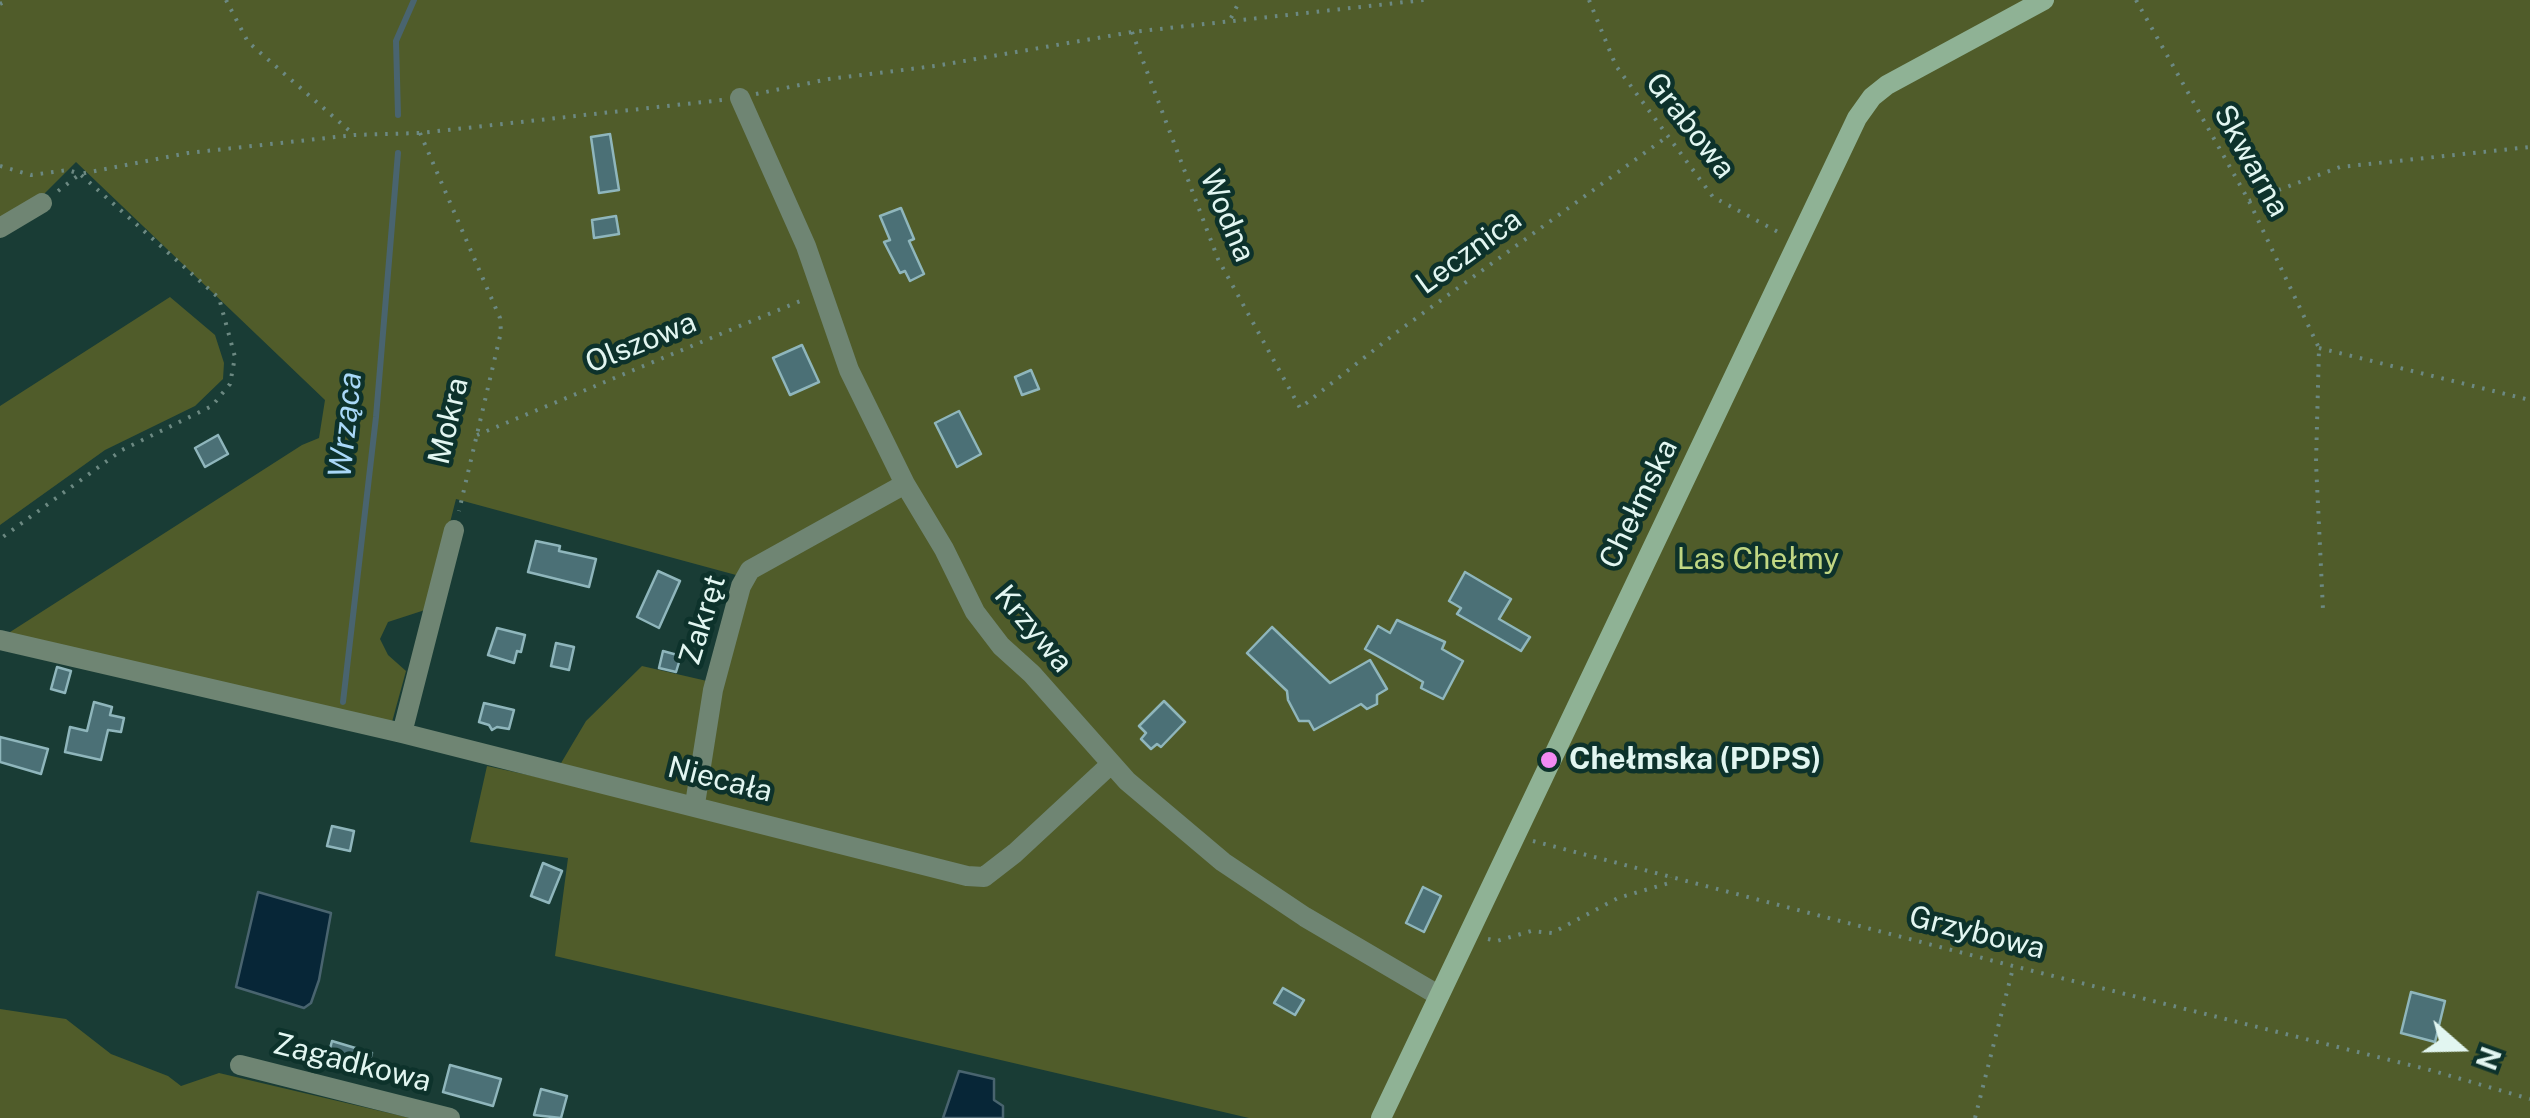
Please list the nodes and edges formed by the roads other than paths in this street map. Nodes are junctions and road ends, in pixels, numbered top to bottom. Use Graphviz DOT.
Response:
graph roads {
  1 [pos="2044,0"];
  2 [pos="740,98"];
  3 [pos="42,204"];
  4 [pos="0,228"];
  5 [pos="905,484"];
  6 [pos="454,530"];
  7 [pos="0,640"];
  8 [pos="402,733"];
  9 [pos="1111,764"];
  10 [pos="695,804"];
  11 [pos="1438,995"];
  12 [pos="240,1066"];
  13 [pos="450,1118"];
  14 [pos="1380,1118"];
  1 -- 11 [label="street, Chełmska"];
  2 -- 5 [label="street, Krzywa"];
  3 -- 4 [label="street"];
  5 -- 9 [label="street, Krzywa"];
  5 -- 10 [label="street, Zakręt"];
  6 -- 8 [label="street"];
  7 -- 8 [label="street, Niecała"];
  8 -- 10 [label="street, Niecała"];
  9 -- 10 [label="street, Niecała"];
  9 -- 11 [label="street, Krzywa"];
  11 -- 14 [label="street, Chełmska"];
  12 -- 13 [label="street, Zagadkowa"];
}
